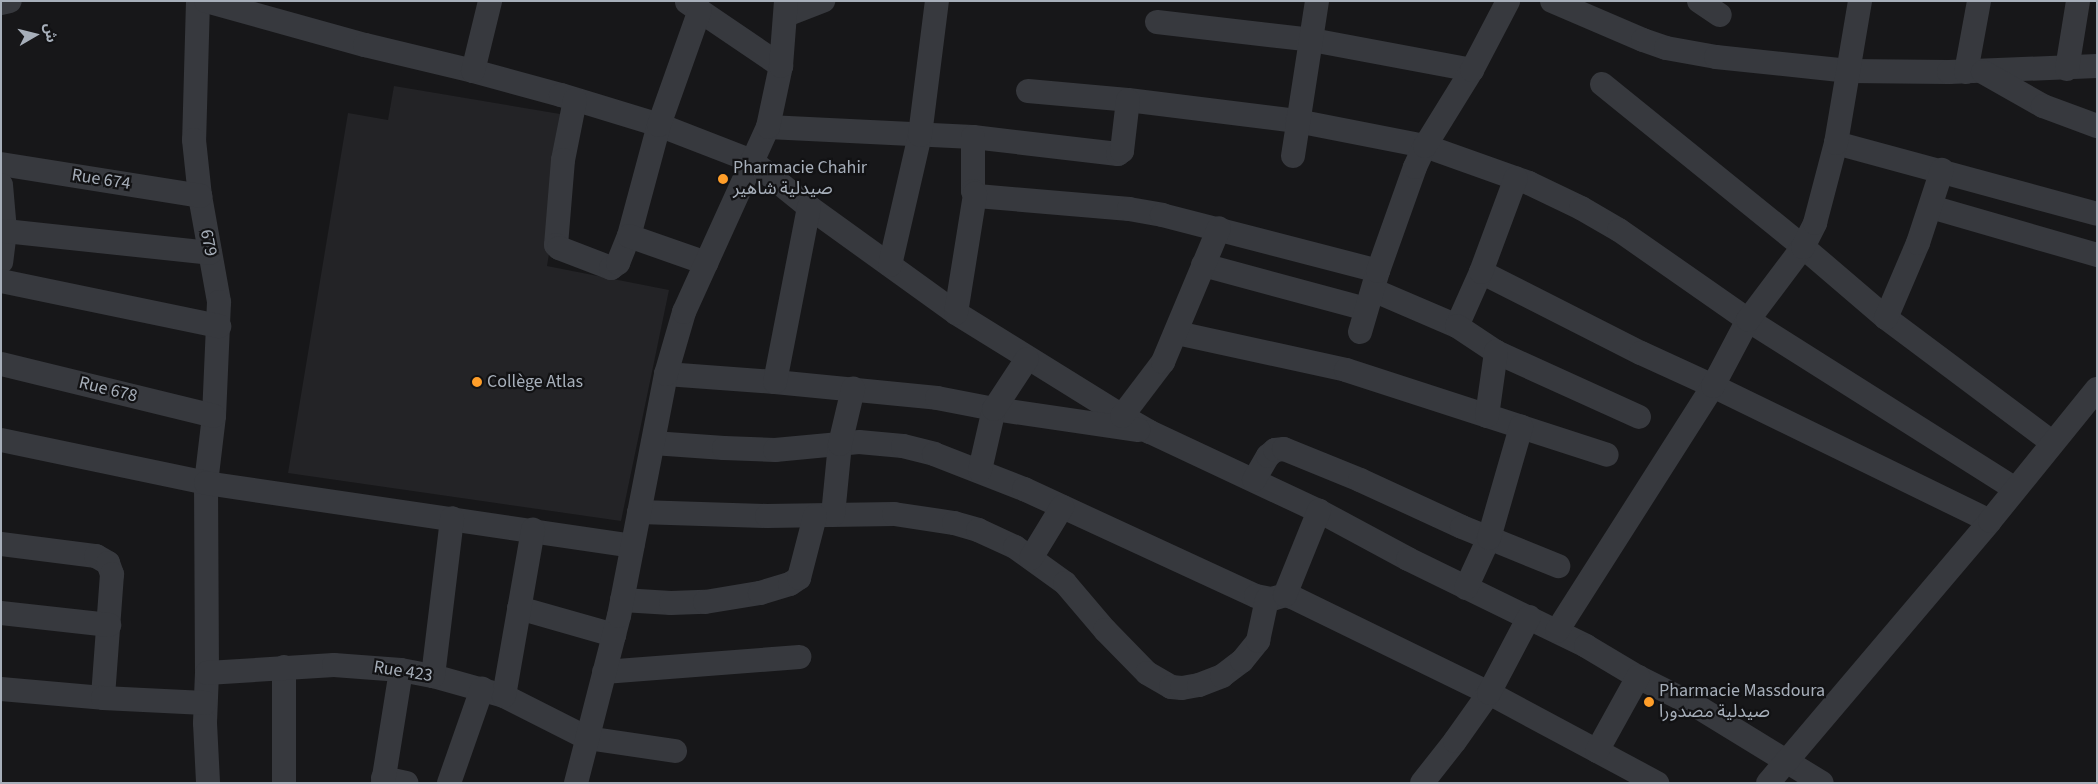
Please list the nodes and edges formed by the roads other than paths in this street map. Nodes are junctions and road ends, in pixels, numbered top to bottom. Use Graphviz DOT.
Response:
graph roads {
  1 [pos="10,1"];
  2 [pos="198,1"];
  3 [pos="206,1"];
  4 [pos="490,1"];
  5 [pos="823,1"];
  6 [pos="937,1"];
  7 [pos="1317,1"];
  8 [pos="1508,1"];
  9 [pos="1552,1"];
  10 [pos="1699,1"];
  11 [pos="1860,1"];
  12 [pos="1979,1"];
  13 [pos="2078,1"];
  14 [pos="1,3"];
  15 [pos="693,6"];
  16 [pos="786,8"];
  17 [pos="1720,15"];
  18 [pos="1157,22"];
  19 [pos="1312,40"];
  20 [pos="781,66"];
  21 [pos="2097,66"];
  22 [pos="2068,69"];
  23 [pos="473,70"];
  24 [pos="1472,70"];
  25 [pos="1849,71"];
  26 [pos="1974,72"];
  27 [pos="1602,84"];
  28 [pos="1028,91"];
  29 [pos="575,100"];
  30 [pos="1128,100"];
  31 [pos="1298,121"];
  32 [pos="659,125"];
  33 [pos="2097,126"];
  34 [pos="768,127"];
  35 [pos="920,135"];
  36 [pos="973,137"];
  37 [pos="1836,143"];
  38 [pos="1425,146"];
  39 [pos="1292,156"];
  40 [pos="752,161"];
  41 [pos="1,164"];
  42 [pos="1942,170"];
  43 [pos="1516,178"];
  44 [pos="1,185"];
  45 [pos="975,194"];
  46 [pos="200,196"];
  47 [pos="809,207"];
  48 [pos="1931,207"];
  49 [pos="2097,214"];
  50 [pos="1219,228"];
  51 [pos="5,231"];
  52 [pos="629,236"];
  53 [pos="1803,247"];
  54 [pos="210,254"];
  55 [pos="2097,255"];
  56 [pos="1,262"];
  57 [pos="706,263"];
  58 [pos="890,265"];
  59 [pos="1203,265"];
  60 [pos="1481,272"];
  61 [pos="1,281"];
  62 [pos="1372,290"];
  63 [pos="956,313"];
  64 [pos="1886,318"];
  65 [pos="1748,320"];
  66 [pos="219,326"];
  67 [pos="1456,326"];
  68 [pos="1177,332"];
  69 [pos="1360,332"];
  70 [pos="1496,352"];
  71 [pos="1027,359"];
  72 [pos="1,364"];
  73 [pos="666,374"];
  74 [pos="775,382"];
  75 [pos="1713,386"];
  76 [pos="853,389"];
  77 [pos="2097,389"];
  78 [pos="994,409"];
  79 [pos="214,416"];
  80 [pos="1122,416"];
  81 [pos="1487,416"];
  82 [pos="1639,417"];
  83 [pos="1521,427"];
  84 [pos="1150,432"];
  85 [pos="1,440"];
  86 [pos="653,442"];
  87 [pos="2052,442"];
  88 [pos="840,444"];
  89 [pos="1607,455"];
  90 [pos="980,470"];
  91 [pos="1254,480"];
  92 [pos="206,483"];
  93 [pos="2015,489"];
  94 [pos="1062,507"];
  95 [pos="1319,511"];
  96 [pos="639,512"];
  97 [pos="824,515"];
  98 [pos="452,518"];
  99 [pos="1990,521"];
  100 [pos="532,530"];
  101 [pos="1489,538"];
  102 [pos="1,544"];
  103 [pos="632,546"];
  104 [pos="1031,558"];
  105 [pos="1558,566"];
  106 [pos="1466,588"];
  107 [pos="1276,597"];
  108 [pos="622,600"];
  109 [pos="519,608"];
  110 [pos="1,612"];
  111 [pos="1529,618"];
  112 [pos="109,625"];
  113 [pos="1557,631"];
  114 [pos="614,636"];
  115 [pos="799,657"];
  116 [pos="284,668"];
  117 [pos="400,670"];
  118 [pos="604,672"];
  119 [pos="207,673"];
  120 [pos="433,676"];
  121 [pos="1638,677"];
  122 [pos="1,690"];
  123 [pos="493,693"];
  124 [pos="1489,693"];
  125 [pos="103,698"];
  126 [pos="205,703"];
  127 [pos="587,738"];
  128 [pos="675,750"];
  129 [pos="1597,752"];
  130 [pos="1787,760"];
  131 [pos="391,781"];
  132 [pos="208,783"];
  133 [pos="284,783"];
  134 [pos="449,783"];
  135 [pos="576,783"];
  136 [pos="1422,783"];
  137 [pos="1657,783"];
  138 [pos="1768,783"];
  139 [pos="1822,783"];
  1 -- 14 [label="street"];
  2 -- 46 [label="street, 679"];
  3 -- 23 [label="street"];
  4 -- 23 [label="street"];
  5 -- 16 [label="street"];
  6 -- 35 [label="street"];
  7 -- 19 [label="street"];
  8 -- 24 [label="street"];
  9 -- 25 [label="street"];
  10 -- 17 [label="street"];
  11 -- 25 [label="street"];
  12 -- 26 [label="street"];
  13 -- 22 [label="street"];
  15 -- 20 [label="street"];
  15 -- 32 [label="street"];
  16 -- 20 [label="street"];
  18 -- 19 [label="street"];
  19 -- 24 [label="street"];
  19 -- 31 [label="street"];
  20 -- 34 [label="street"];
  21 -- 22 [label="street"];
  22 -- 26 [label="street"];
  23 -- 29 [label="street"];
  24 -- 38 [label="street"];
  25 -- 26 [label="street"];
  25 -- 37 [label="street"];
  26 -- 33 [label="street"];
  27 -- 53 [label="street"];
  28 -- 30 [label="street"];
  29 -- 32 [label="street"];
  29 -- 52 [label="street"];
  30 -- 31 [label="street"];
  30 -- 36 [label="street"];
  31 -- 38 [label="street"];
  31 -- 39 [label="street"];
  32 -- 40 [label="street"];
  32 -- 52 [label="street"];
  34 -- 35 [label="street"];
  34 -- 40 [label="street"];
  35 -- 36 [label="street"];
  35 -- 58 [label="street"];
  36 -- 45 [label="street"];
  37 -- 42 [label="street"];
  37 -- 53 [label="street"];
  38 -- 43 [label="street"];
  38 -- 62 [label="street"];
  40 -- 47 [label="street"];
  40 -- 57 [label="street"];
  41 -- 46 [label="street, Rue 674"];
  42 -- 48 [label="street"];
  42 -- 49 [label="street"];
  43 -- 60 [label="street"];
  43 -- 65 [label="street"];
  44 -- 51 [label="street"];
  45 -- 50 [label="street"];
  45 -- 63 [label="street"];
  46 -- 54 [label="street, 679"];
  47 -- 58 [label="street"];
  47 -- 74 [label="street"];
  48 -- 55 [label="street"];
  48 -- 64 [label="street"];
  50 -- 59 [label="street"];
  50 -- 62 [label="street"];
  51 -- 54 [label="street"];
  51 -- 56 [label="street"];
  52 -- 57 [label="street"];
  53 -- 64 [label="street"];
  53 -- 65 [label="street"];
  54 -- 66 [label="street, 679"];
  57 -- 73 [label="street"];
  58 -- 63 [label="street"];
  59 -- 62 [label="street"];
  59 -- 68 [label="street"];
  60 -- 67 [label="street"];
  60 -- 75 [label="street"];
  61 -- 66 [label="street"];
  62 -- 67 [label="street"];
  62 -- 69 [label="street"];
  63 -- 71 [label="street"];
  64 -- 87 [label="street"];
  65 -- 75 [label="street"];
  65 -- 93 [label="street"];
  66 -- 79 [label="street, 679"];
  67 -- 70 [label="street"];
  68 -- 80 [label="street"];
  68 -- 81 [label="street"];
  70 -- 81 [label="street"];
  70 -- 82 [label="street"];
  71 -- 78 [label="street"];
  71 -- 80 [label="street"];
  72 -- 79 [label="street, Rue 678"];
  73 -- 74 [label="street"];
  73 -- 86 [label="street"];
  74 -- 76 [label="street"];
  75 -- 99 [label="street"];
  75 -- 113 [label="street"];
  76 -- 78 [label="street"];
  76 -- 88 [label="street"];
  77 -- 87 [label="street"];
  78 -- 84 [label="street"];
  78 -- 90 [label="street"];
  79 -- 92 [label="street, 679"];
  80 -- 84 [label="street"];
  81 -- 83 [label="street"];
  83 -- 89 [label="street"];
  83 -- 101 [label="street"];
  84 -- 91 [label="street"];
  85 -- 92 [label="street"];
  86 -- 88 [label="street"];
  86 -- 96 [label="street"];
  87 -- 93 [label="street"];
  88 -- 90 [label="street"];
  88 -- 97 [label="street"];
  90 -- 94 [label="street"];
  91 -- 95 [label="street"];
  91 -- 101 [label="street"];
  92 -- 98 [label="street"];
  92 -- 119 [label="street, 679"];
  93 -- 99 [label="street"];
  94 -- 104 [label="street"];
  94 -- 107 [label="street"];
  95 -- 106 [label="street"];
  95 -- 107 [label="street"];
  96 -- 97 [label="street"];
  96 -- 103 [label="street"];
  97 -- 104 [label="street"];
  97 -- 108 [label="street"];
  98 -- 100 [label="street"];
  98 -- 120 [label="street"];
  99 -- 130 [label="street"];
  100 -- 103 [label="street"];
  100 -- 109 [label="street"];
  101 -- 105 [label="street"];
  101 -- 106 [label="street"];
  102 -- 112 [label="street"];
  103 -- 108 [label="street"];
  104 -- 107 [label="street"];
  106 -- 111 [label="street"];
  107 -- 124 [label="street"];
  108 -- 114 [label="street"];
  109 -- 114 [label="street"];
  109 -- 123 [label="street"];
  110 -- 112 [label="street"];
  111 -- 113 [label="street"];
  111 -- 124 [label="street"];
  112 -- 125 [label="street"];
  113 -- 121 [label="street"];
  114 -- 118 [label="street"];
  115 -- 118 [label="street"];
  116 -- 117 [label="street, Rue 423"];
  116 -- 119 [label="street, Rue 423"];
  116 -- 133 [label="street"];
  117 -- 120 [label="street, Rue 423"];
  117 -- 131 [label="street"];
  118 -- 127 [label="street"];
  119 -- 126 [label="street, 679"];
  120 -- 123 [label="street, Rue 423"];
  121 -- 129 [label="street"];
  121 -- 130 [label="street"];
  122 -- 125 [label="street"];
  123 -- 127 [label="street, Rue 423"];
  123 -- 134 [label="street"];
  124 -- 129 [label="street"];
  124 -- 136 [label="street"];
  125 -- 126 [label="street"];
  126 -- 132 [label="street, 679"];
  127 -- 128 [label="street, Rue 423"];
  127 -- 135 [label="street"];
  129 -- 137 [label="street"];
  130 -- 138 [label="street"];
  130 -- 139 [label="street"];
}
